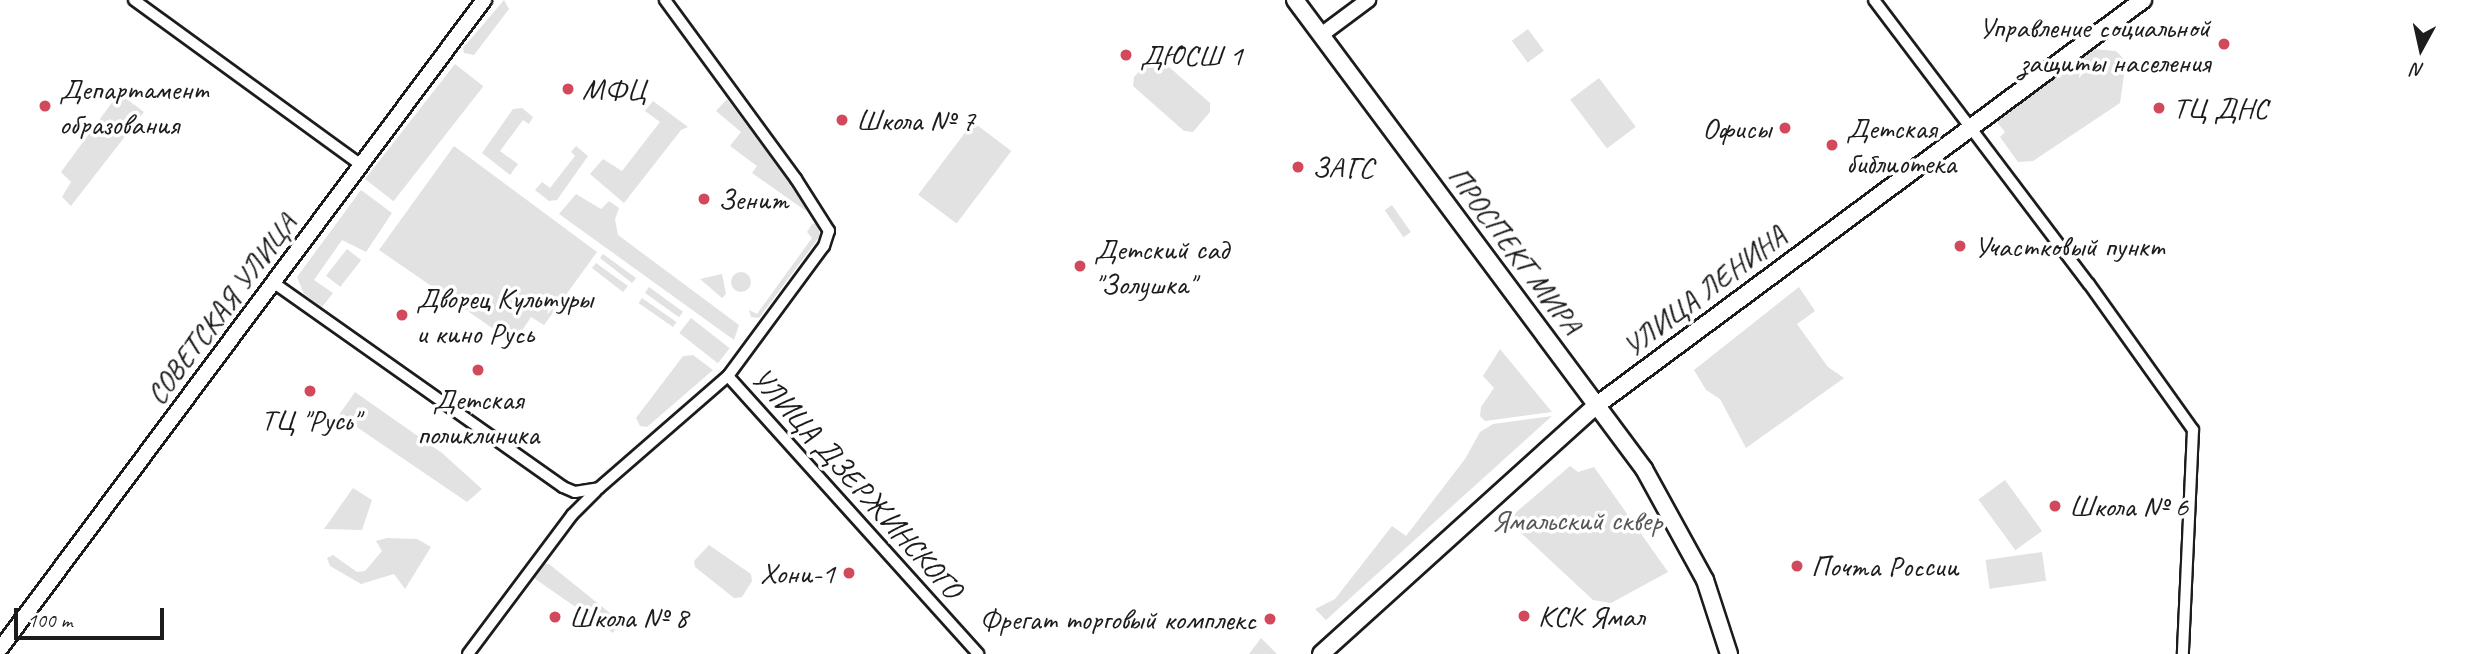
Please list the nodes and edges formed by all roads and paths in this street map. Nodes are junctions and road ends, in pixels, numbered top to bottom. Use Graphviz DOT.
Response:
graph roads {
  1 [pos="134,0"];
  2 [pos="484,0"];
  3 [pos="665,0"];
  4 [pos="1295,0"];
  5 [pos="1368,0"];
  6 [pos="1874,0"];
  7 [pos="2143,0"];
  8 [pos="1321,35"];
  9 [pos="1969,127"];
  10 [pos="361,165"];
  11 [pos="274,283"];
  12 [pos="728,376"];
  13 [pos="1597,405"];
  14 [pos="599,488"];
  15 [pos="0,649"];
  16 [pos="468,654"];
  17 [pos="978,654"];
  18 [pos="1321,654"];
  19 [pos="1728,654"];
  20 [pos="2183,654"];
  1 -- 10 [label="street"];
  2 -- 10 [label="main road, СОВЕТСКАЯ УЛИЦА"];
  3 -- 12 [label="street, УЛИЦА ДЗЕРЖИНСКОГО"];
  4 -- 8 [label="main road, ПРОСПЕКТ МИРА"];
  5 -- 8 [label="main road"];
  6 -- 9 [label="street"];
  7 -- 9 [label="main road, УЛИЦА ЛЕНИНА"];
  8 -- 13 [label="main road, ПРОСПЕКТ МИРА"];
  9 -- 13 [label="main road, УЛИЦА ЛЕНИНА"];
  9 -- 20 [label="street"];
  10 -- 11 [label="main road, СОВЕТСКАЯ УЛИЦА"];
  11 -- 14 [label="street"];
  11 -- 15 [label="main road, СОВЕТСКАЯ УЛИЦА"];
  12 -- 14 [label="street"];
  12 -- 17 [label="street, УЛИЦА ДЗЕРЖИНСКОГО"];
  13 -- 18 [label="main road, УЛИЦА ЛЕНИНА"];
  13 -- 19 [label="main road, ПРОСПЕКТ МИРА"];
  14 -- 16 [label="street"];
}
